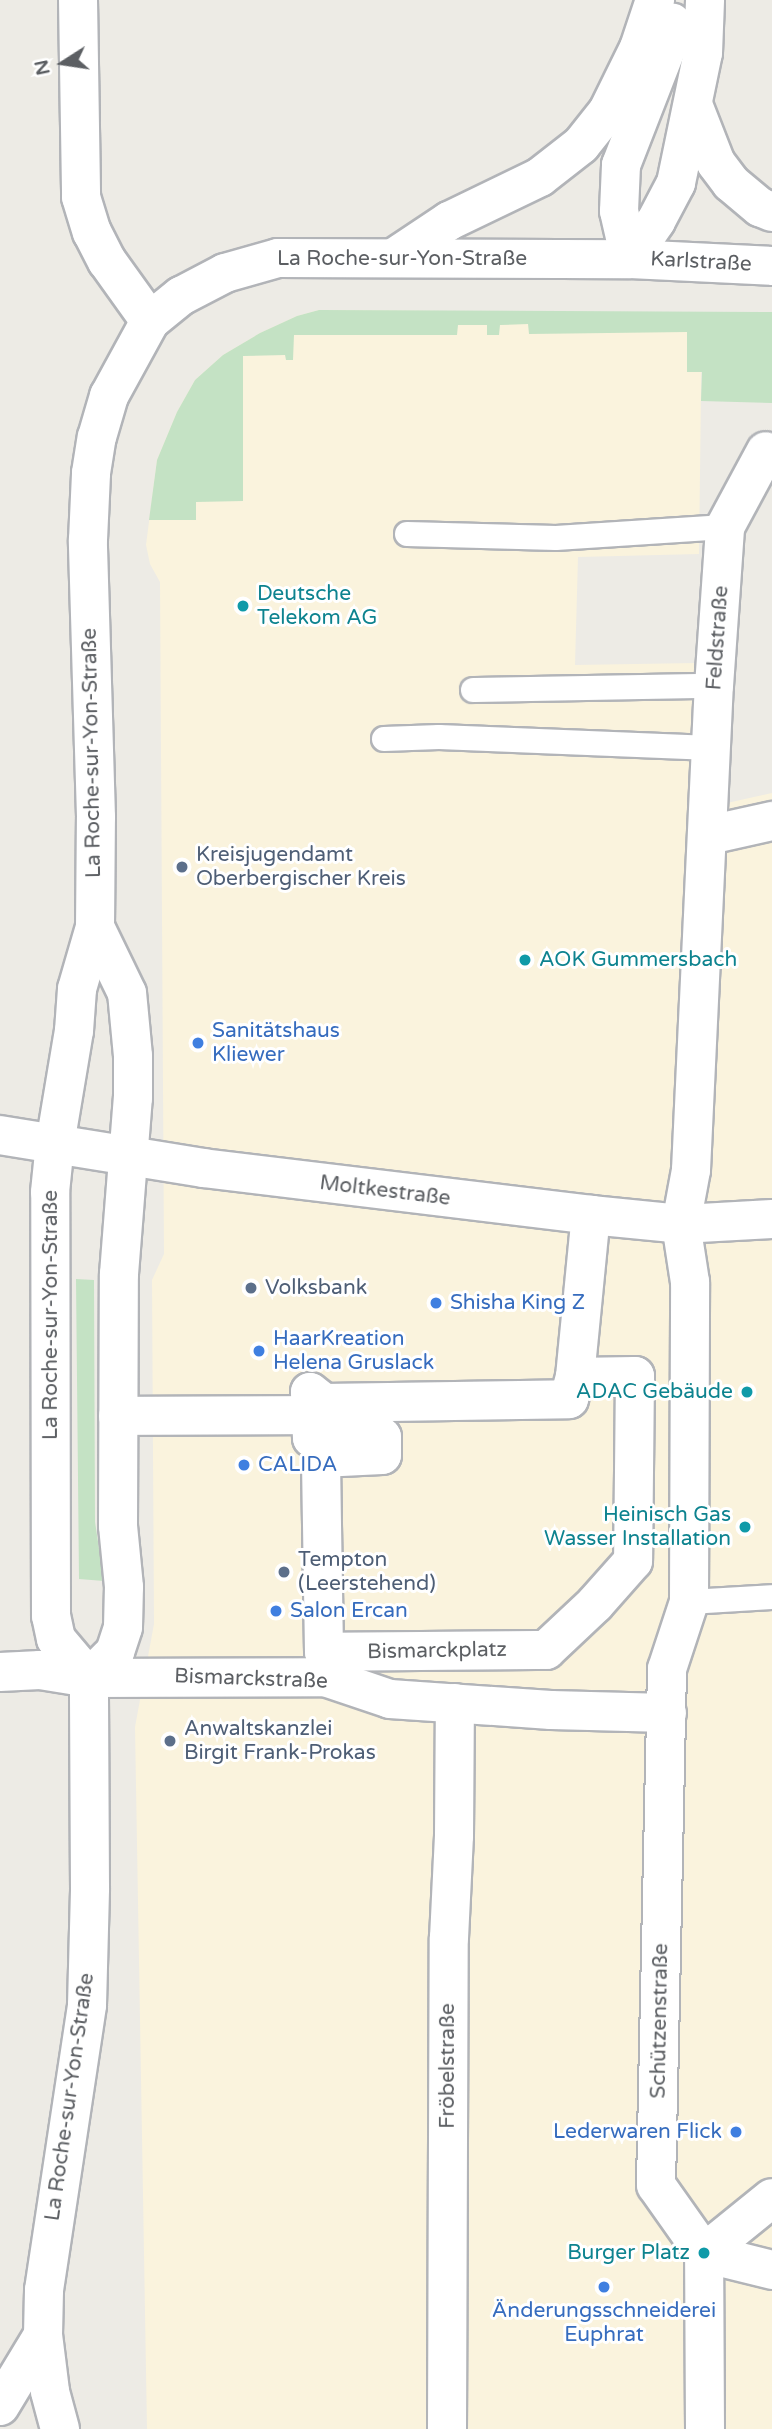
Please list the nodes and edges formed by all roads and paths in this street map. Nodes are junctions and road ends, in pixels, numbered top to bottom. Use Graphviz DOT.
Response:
graph roads {
  1 [pos="78,0"];
  2 [pos="655,0"];
  3 [pos="677,0"];
  4 [pos="705,0"];
  5 [pos="694,107"];
  6 [pos="772,212"];
  7 [pos="395,257"];
  8 [pos="630,259"];
  9 [pos="772,266"];
  10 [pos="150,321"];
  11 [pos="766,451"];
  12 [pos="725,527"];
  13 [pos="407,534"];
  14 [pos="714,686"];
  15 [pos="473,690"];
  16 [pos="384,739"];
  17 [pos="712,748"];
  18 [pos="772,821"];
  19 [pos="709,835"];
  20 [pos="95,927"];
  21 [pos="0,1135"];
  22 [pos="55,1144"];
  23 [pos="127,1156"];
  24 [pos="591,1215"];
  25 [pos="772,1219"];
  26 [pos="681,1224"];
  27 [pos="575,1377"];
  28 [pos="311,1415"];
  29 [pos="118,1416"];
  30 [pos="772,1597"];
  31 [pos="689,1602"];
  32 [pos="371,1652"];
  33 [pos="0,1672"];
  34 [pos="89,1678"];
  35 [pos="370,1692"];
  36 [pos="455,1703"];
  37 [pos="667,1713"];
  38 [pos="772,2198"];
  39 [pos="704,2253"];
  40 [pos="772,2270"];
  41 [pos="43,2335"];
  42 [pos="0,2406"];
  43 [pos="60,2429"];
  44 [pos="447,2429"];
  45 [pos="705,2429"];
  1 -- 10 [label="street"];
  2 -- 7 [label="street"];
  3 -- 8 [label="street"];
  4 -- 5 [label="street"];
  5 -- 6 [label="street"];
  5 -- 8 [label="street"];
  7 -- 8 [label="street, La Roche-sur-Yon-Straße"];
  7 -- 10 [label="street, La Roche-sur-Yon-Straße"];
  8 -- 9 [label="street, Karlstraße"];
  10 -- 20 [label="street, La Roche-sur-Yon-Straße"];
  11 -- 12 [label="street, Feldstraße"];
  12 -- 13 [label="lane"];
  12 -- 14 [label="street, Feldstraße"];
  14 -- 15 [label="lane"];
  14 -- 17 [label="street, Feldstraße"];
  16 -- 17 [label="lane"];
  17 -- 19 [label="street, Feldstraße"];
  18 -- 19 [label="street"];
  19 -- 26 [label="street, Feldstraße"];
  20 -- 22 [label="street, La Roche-sur-Yon-Straße"];
  20 -- 23 [label="street"];
  21 -- 22 [label="street, Moltkestraße"];
  22 -- 23 [label="street, Moltkestraße"];
  22 -- 34 [label="street, La Roche-sur-Yon-Straße"];
  23 -- 24 [label="street, Moltkestraße"];
  23 -- 29 [label="street"];
  24 -- 26 [label="street, Moltkestraße"];
  24 -- 27 [label="street"];
  25 -- 26 [label="street, Moltkestraße"];
  26 -- 31 [label="street, Schützenstraße"];
  27 -- 28 [label="street"];
  27 -- 32 [label="street, Bismarckplatz"];
  28 -- 29 [label="street"];
  28 -- 32 [label="street, Bismarckplatz"];
  29 -- 34 [label="street"];
  30 -- 31 [label="lane"];
  31 -- 37 [label="street, Schützenstraße"];
  32 -- 35 [label="street"];
  33 -- 34 [label="street, Bismarckstraße"];
  34 -- 35 [label="street, Bismarckstraße"];
  34 -- 41 [label="street, La Roche-sur-Yon-Straße"];
  35 -- 36 [label="street, Bismarckstraße"];
  36 -- 37 [label="street, Bismarckstraße"];
  36 -- 44 [label="street, Fröbelstraße"];
  37 -- 39 [label="street, Schützenstraße"];
  38 -- 39 [label="street"];
  39 -- 40 [label="street"];
  39 -- 45 [label="street"];
  41 -- 42 [label="street"];
  41 -- 43 [label="street, La Roche-sur-Yon-Straße"];
}
